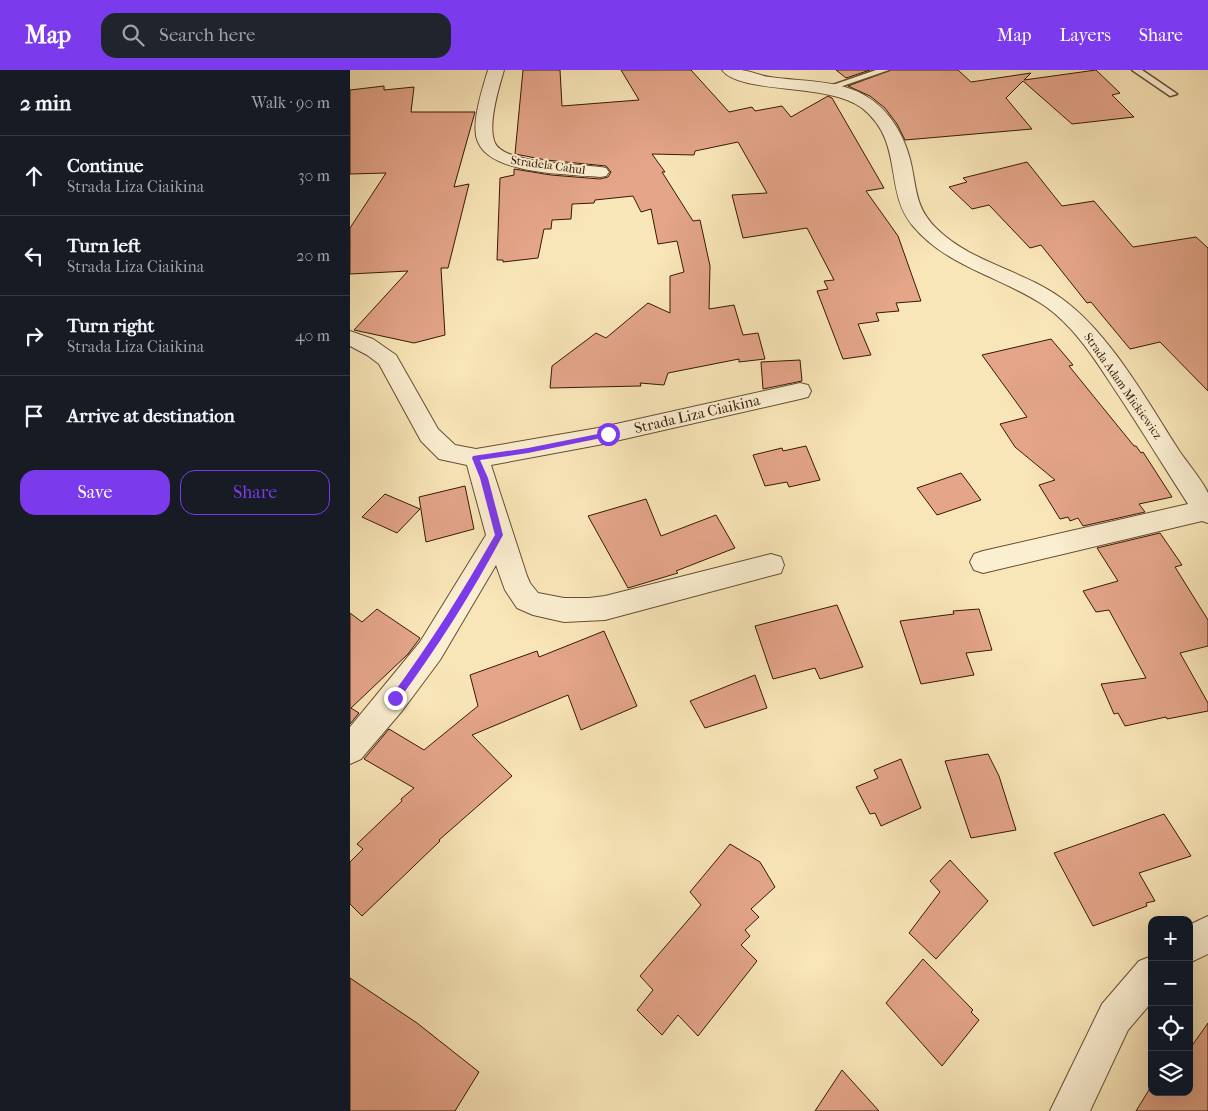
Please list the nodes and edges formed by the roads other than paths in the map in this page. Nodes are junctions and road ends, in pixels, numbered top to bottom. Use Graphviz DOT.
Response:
graph roads {
  1 [pos="496,70"];
  2 [pos="730,70"];
  3 [pos="885,70"];
  4 [pos="1136,70"];
  5 [pos="828,88"];
  6 [pos="1173,94"];
  7 [pos="600,172"];
  8 [pos="350,338"];
  9 [pos="800,391"];
  10 [pos="476,458"];
  11 [pos="1207,512"];
  12 [pos="499,535"];
  13 [pos="982,562"];
  14 [pos="771,565"];
  15 [pos="350,749"];
  16 [pos="1208,934"];
  17 [pos="1193,942"];
  18 [pos="1148,979"];
  19 [pos="1070,1111"];
  1 -- 7 [label="street, Stradela Cahul"];
  2 -- 5 [label="street, Strada Adam Mickiewicz"];
  3 -- 5 [label="lane"];
  4 -- 6 [label="lane"];
  5 -- 11 [label="street, Strada Adam Mickiewicz"];
  8 -- 10 [label="street, Strada Liza Ciaikina"];
  9 -- 10 [label="street, Strada Liza Ciaikina"];
  10 -- 12 [label="street"];
  11 -- 13 [label="street"];
  12 -- 14 [label="street"];
  12 -- 15 [label="street"];
  16 -- 17 [label="street"];
  18 -- 19 [label="street"];
}
